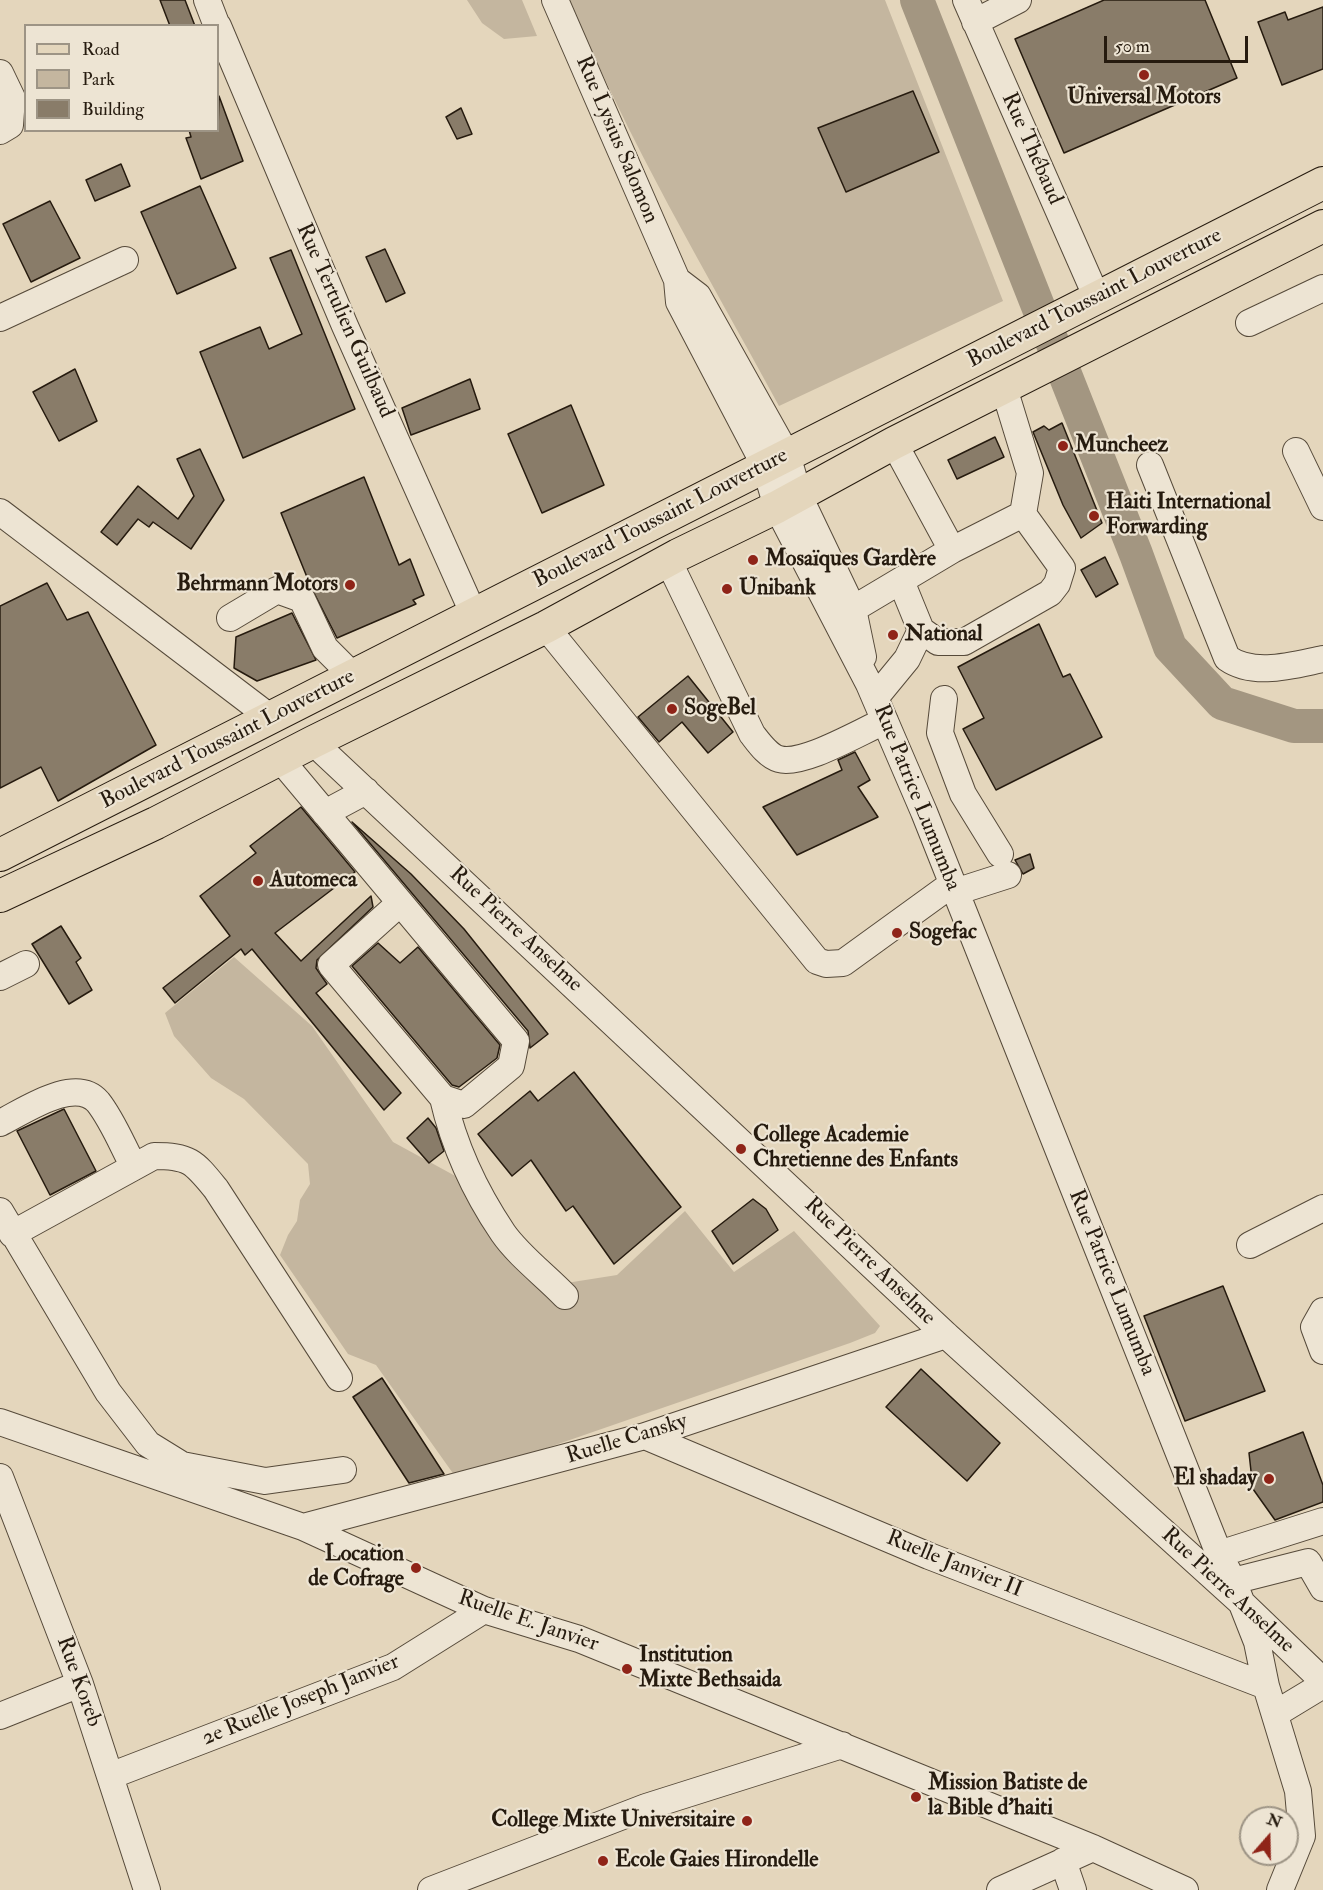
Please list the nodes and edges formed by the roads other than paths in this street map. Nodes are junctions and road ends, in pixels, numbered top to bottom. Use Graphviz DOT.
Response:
graph roads {
  1 [pos="207,0"];
  2 [pos="555,0"];
  3 [pos="1018,0"];
  4 [pos="980,9"];
  5 [pos="216,24"];
  6 [pos="219,31"];
  7 [pos="0,73"];
  8 [pos="5,128"];
  9 [pos="1323,183"];
  10 [pos="1323,226"];
  11 [pos="125,260"];
  12 [pos="1323,288"];
  13 [pos="1091,301"];
  14 [pos="0,318"];
  15 [pos="1249,323"];
  16 [pos="1004,388"];
  17 [pos="894,443"];
  18 [pos="1296,451"];
  19 [pos="776,460"];
  20 [pos="1150,465"];
  21 [pos="788,502"];
  22 [pos="1323,507"];
  23 [pos="0,512"];
  24 [pos="1023,514"];
  25 [pos="952,550"];
  26 [pos="669,560"];
  27 [pos="901,581"];
  28 [pos="853,609"];
  29 [pos="474,615"];
  30 [pos="230,618"];
  31 [pos="546,627"];
  32 [pos="921,630"];
  33 [pos="1323,659"];
  34 [pos="353,676"];
  35 [pos="944,699"];
  36 [pos="876,701"];
  37 [pos="271,718"];
  38 [pos="313,742"];
  39 [pos="280,759"];
  40 [pos="366,791"];
  41 [pos="325,813"];
  42 [pos="0,855"];
  43 [pos="954,888"];
  44 [pos="0,897"];
  45 [pos="400,903"];
  46 [pos="26,964"];
  47 [pos="0,977"];
  48 [pos="443,1098"];
  49 [pos="0,1123"];
  50 [pos="134,1167"];
  51 [pos="1323,1208"];
  52 [pos="0,1210"];
  53 [pos="12,1234"];
  54 [pos="1250,1245"];
  55 [pos="565,1296"];
  56 [pos="1323,1311"];
  57 [pos="946,1335"];
  58 [pos="1323,1351"];
  59 [pos="339,1378"];
  60 [pos="0,1422"];
  61 [pos="645,1436"];
  62 [pos="343,1470"];
  63 [pos="0,1476"];
  64 [pos="1323,1521"];
  65 [pos="303,1527"];
  66 [pos="1219,1554"];
  67 [pos="1323,1588"];
  68 [pos="1238,1593"];
  69 [pos="484,1610"];
  70 [pos="1323,1683"];
  71 [pos="80,1684"];
  72 [pos="1266,1686"];
  73 [pos="1275,1714"];
  74 [pos="0,1716"];
  75 [pos="842,1745"];
  76 [pos="110,1776"];
  77 [pos="1093,1848"];
  78 [pos="1063,1862"];
  79 [pos="147,1890"];
  80 [pos="431,1890"];
  81 [pos="1000,1890"];
  82 [pos="1073,1890"];
  83 [pos="1185,1890"];
  84 [pos="1280,1890"];
  1 -- 5 [label="street, Rue Tertulien Guilbaud"];
  2 -- 19 [label="street, Rue Lysius Salomon"];
  3 -- 4 [label="street"];
  4 -- 13 [label="street, Rue Thébaud"];
  6 -- 29 [label="street, Rue Tertulien Guilbaud"];
  7 -- 8 [label="street"];
  9 -- 13 [label="main road, Boulevard Toussaint Louverture"];
  10 -- 16 [label="main road, Boulevard Toussaint Louverture"];
  11 -- 14 [label="street"];
  12 -- 15 [label="street"];
  13 -- 19 [label="main road, Boulevard Toussaint Louverture"];
  16 -- 17 [label="main road, Boulevard Toussaint Louverture"];
  16 -- 24 [label="street"];
  17 -- 21 [label="main road, Boulevard Toussaint Louverture"];
  17 -- 25 [label="street"];
  18 -- 22 [label="street"];
  19 -- 21 [label="street, Rue Lysius Salomon"];
  19 -- 29 [label="main road, Boulevard Toussaint Louverture"];
  20 -- 33 [label="street"];
  21 -- 26 [label="main road, Boulevard Toussaint Louverture"];
  21 -- 28 [label="street, Rue Patrice Lumumba"];
  21 -- 36 [label="street, Rue Patrice Lumumba"];
  23 -- 37 [label="street"];
  24 -- 25 [label="street"];
  24 -- 32 [label="street"];
  25 -- 27 [label="street"];
  26 -- 31 [label="main road, Boulevard Toussaint Louverture"];
  26 -- 36 [label="street"];
  27 -- 28 [label="street"];
  27 -- 32 [label="street"];
  28 -- 36 [label="street, Rue Patrice Lumumba"];
  29 -- 34 [label="main road, Boulevard Toussaint Louverture"];
  30 -- 34 [label="street"];
  31 -- 38 [label="main road, Boulevard Toussaint Louverture"];
  31 -- 43 [label="street"];
  32 -- 36 [label="street"];
  34 -- 37 [label="main road, Boulevard Toussaint Louverture"];
  35 -- 43 [label="street"];
  36 -- 43 [label="street, Rue Patrice Lumumba"];
  37 -- 42 [label="main road, Boulevard Toussaint Louverture"];
  38 -- 39 [label="main road, Boulevard Toussaint Louverture"];
  38 -- 40 [label="street, Rue Pierre Anselme"];
  39 -- 41 [label="street"];
  39 -- 44 [label="main road, Boulevard Toussaint Louverture"];
  40 -- 41 [label="street"];
  40 -- 57 [label="street, Rue Pierre Anselme"];
  41 -- 45 [label="street"];
  43 -- 66 [label="street, Rue Patrice Lumumba"];
  45 -- 48 [label="street"];
  45 -- 48 [label="street"];
  46 -- 47 [label="street"];
  48 -- 55 [label="street"];
  49 -- 50 [label="street"];
  50 -- 53 [label="street"];
  50 -- 59 [label="street"];
  51 -- 54 [label="street"];
  52 -- 53 [label="street"];
  53 -- 62 [label="street"];
  56 -- 58 [label="street"];
  57 -- 61 [label="street, Ruelle Cansky"];
  57 -- 68 [label="street, Rue Pierre Anselme"];
  60 -- 65 [label="street, Ruelle E. Janvier"];
  61 -- 65 [label="street, Ruelle Cansky"];
  61 -- 72 [label="street, Ruelle Janvier II"];
  63 -- 71 [label="street, Rue Koreb"];
  64 -- 66 [label="street"];
  65 -- 69 [label="street, Ruelle E. Janvier"];
  66 -- 68 [label="street, Rue Patrice Lumumba"];
  67 -- 68 [label="street"];
  68 -- 70 [label="street, Rue Pierre Anselme"];
  68 -- 72 [label="street, Rue Patrice Lumumba"];
  69 -- 75 [label="street, Ruelle E. Janvier"];
  69 -- 76 [label="street, 2e Ruelle Joseph Janvier"];
  70 -- 73 [label="street"];
  71 -- 74 [label="street"];
  71 -- 76 [label="street, Rue Koreb"];
  72 -- 73 [label="street, Rue Patrice Lumumba"];
  73 -- 84 [label="street, Rue Patrice Lumumba"];
  75 -- 77 [label="street, Ruelle E. Janvier"];
  75 -- 80 [label="street"];
  76 -- 79 [label="street, Rue Koreb"];
  77 -- 78 [label="street"];
  77 -- 83 [label="street, Ruelle E. Janvier"];
  78 -- 81 [label="street"];
  78 -- 82 [label="street"];
}
